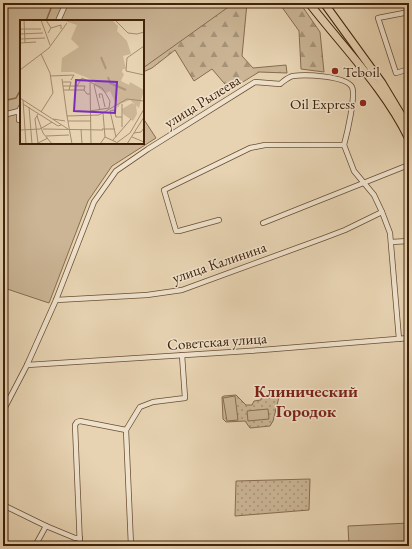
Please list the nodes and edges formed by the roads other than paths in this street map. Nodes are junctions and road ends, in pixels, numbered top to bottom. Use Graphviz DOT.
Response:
graph roads {
  1 [pos="66,3"];
  2 [pos="309,3"];
  3 [pos="324,3"];
  4 [pos="409,12"];
  5 [pos="58,20"];
  6 [pos="409,69"];
  7 [pos="20,110"];
  8 [pos="3,115"];
  9 [pos="19,120"];
  10 [pos="409,128"];
  11 [pos="409,140"];
  12 [pos="344,145"];
  13 [pos="406,166"];
  14 [pos="364,183"];
  15 [pos="382,212"];
  16 [pos="219,220"];
  17 [pos="263,223"];
  18 [pos="409,240"];
  19 [pos="391,242"];
  20 [pos="56,300"];
  21 [pos="409,338"];
  22 [pos="399,339"];
  23 [pos="182,355"];
  24 [pos="27,365"];
  25 [pos="3,411"];
  26 [pos="126,430"];
  27 [pos="3,505"];
  28 [pos="46,526"];
  29 [pos="80,538"];
  30 [pos="35,546"];
  31 [pos="80,546"];
  32 [pos="131,546"];
  1 -- 5 [label="street"];
  2 -- 11 [label="main road"];
  3 -- 10 [label="main road"];
  4 -- 6 [label="street"];
  7 -- 8 [label="street"];
  7 -- 9 [label="street"];
  12 -- 14 [label="street"];
  12 -- 16 [label="street"];
  12 -- 20 [label="street, улица Рылеева"];
  13 -- 14 [label="street"];
  14 -- 15 [label="street"];
  14 -- 17 [label="street"];
  15 -- 19 [label="street"];
  15 -- 20 [label="street, улица Калинина"];
  18 -- 19 [label="street"];
  19 -- 22 [label="street"];
  20 -- 24 [label="street, улица Рылеева"];
  21 -- 22 [label="street, Советская улица"];
  22 -- 23 [label="street, Советская улица"];
  23 -- 24 [label="street, Советская улица"];
  23 -- 26 [label="street"];
  24 -- 25 [label="street, улица Рылеева"];
  26 -- 29 [label="street"];
  26 -- 32 [label="street"];
  27 -- 28 [label="street"];
  28 -- 29 [label="street"];
  28 -- 30 [label="street"];
  29 -- 31 [label="street"];
}
